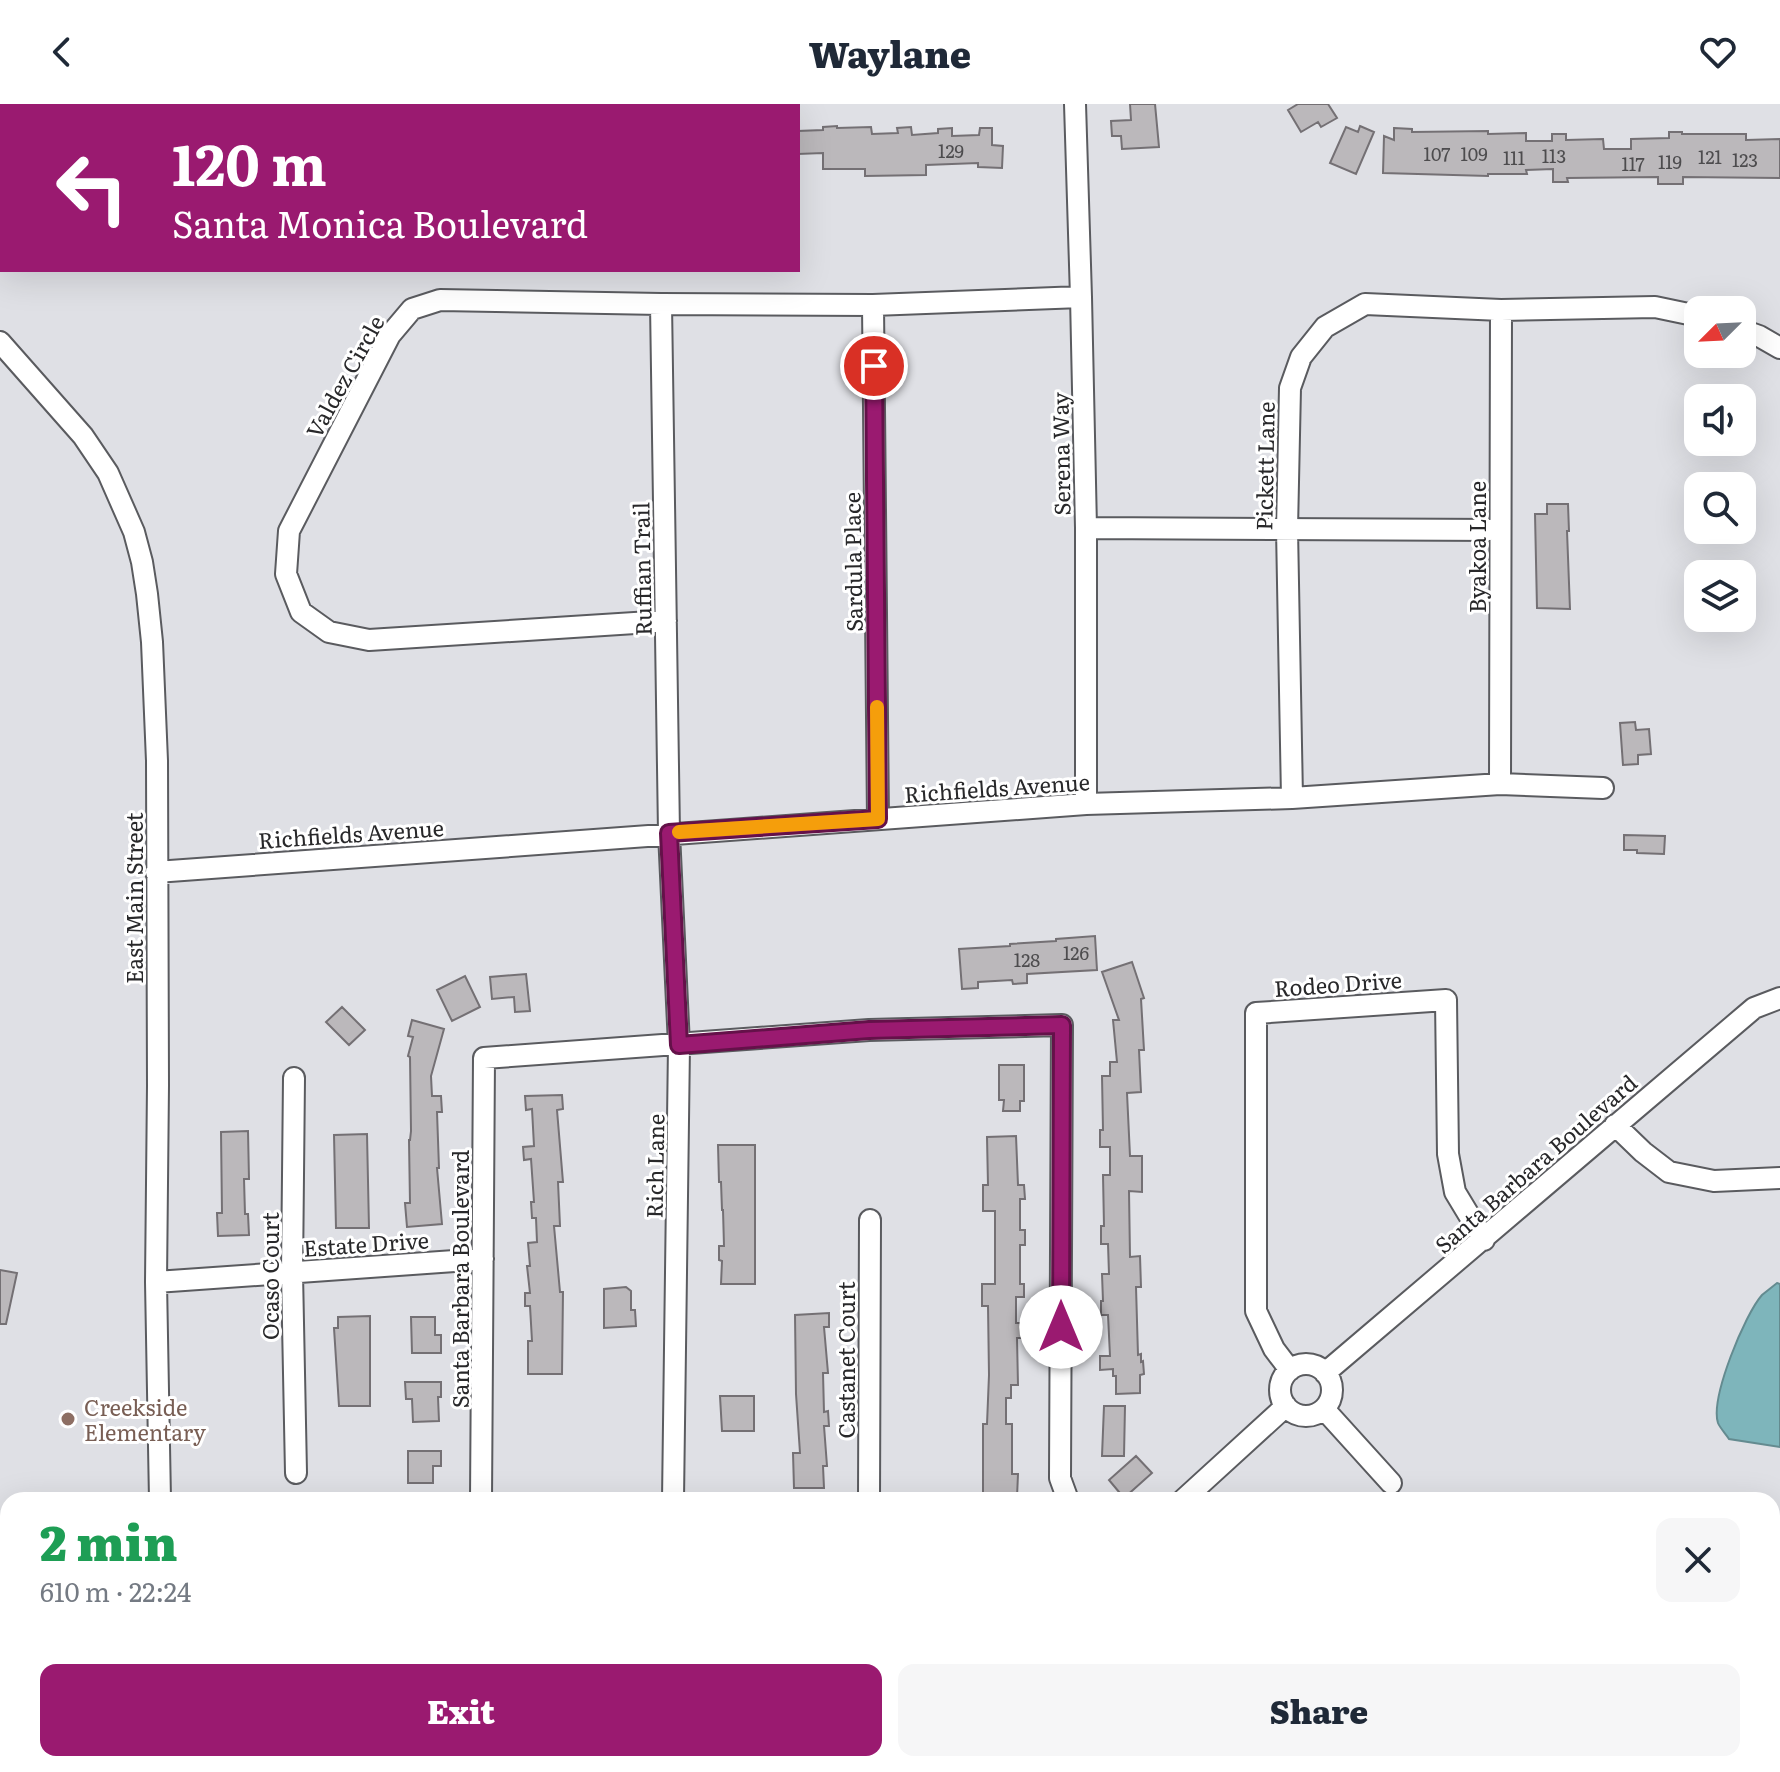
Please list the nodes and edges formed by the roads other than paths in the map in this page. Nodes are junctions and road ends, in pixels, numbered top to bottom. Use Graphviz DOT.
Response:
graph roads {
  1 [pos="1075,104"];
  2 [pos="1081,297"];
  3 [pos="661,304"];
  4 [pos="873,305"];
  5 [pos="1501,310"];
  6 [pos="1684,313"];
  7 [pos="1756,335"];
  8 [pos="0,342"];
  9 [pos="1780,348"];
  10 [pos="1086,528"];
  11 [pos="1287,529"];
  12 [pos="1500,530"];
  13 [pos="666,621"];
  14 [pos="1500,784"];
  15 [pos="1603,788"];
  16 [pos="1292,798"];
  17 [pos="1086,804"];
  18 [pos="878,819"];
  19 [pos="669,833"];
  20 [pos="156,872"];
  21 [pos="1780,998"];
  22 [pos="679,1045"];
  23 [pos="294,1078"];
  24 [pos="1615,1125"];
  25 [pos="1780,1178"];
  26 [pos="870,1220"];
  27 [pos="1484,1240"];
  28 [pos="483,1259"];
  29 [pos="292,1273"];
  30 [pos="156,1282"];
  31 [pos="1290,1370"];
  32 [pos="1325,1373"];
  33 [pos="1286,1406"];
  34 [pos="1324,1409"];
  35 [pos="296,1473"];
  36 [pos="1391,1483"];
  37 [pos="160,1492"];
  38 [pos="481,1492"];
  39 [pos="673,1492"];
  40 [pos="869,1492"];
  41 [pos="1065,1492"];
  42 [pos="1192,1492"];
  1 -- 2 [label="street, Serena Way"];
  2 -- 4 [label="street, Valdez Circle"];
  2 -- 10 [label="street, Serena Way"];
  3 -- 4 [label="street, Valdez Circle"];
  3 -- 13 [label="street, Ruffian Trail"];
  3 -- 13 [label="street, Valdez Circle"];
  4 -- 18 [label="street, Sardula Place"];
  5 -- 6 [label="street, Pickett Lane"];
  5 -- 11 [label="street, Pickett Lane"];
  5 -- 12 [label="street, Byakoa Lane"];
  7 -- 9 [label="street"];
  8 -- 20 [label="street, East Main Street"];
  10 -- 11 [label="street"];
  10 -- 17 [label="street, Serena Way"];
  11 -- 12 [label="street"];
  11 -- 16 [label="street, Pickett Lane"];
  12 -- 14 [label="street, Byakoa Lane"];
  13 -- 19 [label="street, Ruffian Trail"];
  14 -- 15 [label="street, Richfields Avenue"];
  14 -- 16 [label="street, Richfields Avenue"];
  16 -- 17 [label="street, Richfields Avenue"];
  17 -- 18 [label="street, Richfields Avenue"];
  18 -- 19 [label="street, Richfields Avenue"];
  19 -- 20 [label="street, Richfields Avenue"];
  19 -- 22 [label="street, Rich Lane"];
  20 -- 30 [label="street, East Main Street"];
  21 -- 24 [label="street, Santa Barbara Boulevard"];
  22 -- 28 [label="street, Santa Barbara Boulevard"];
  22 -- 39 [label="street, Rich Lane"];
  22 -- 41 [label="street"];
  23 -- 29 [label="street, Ocaso Court"];
  24 -- 25 [label="street"];
  24 -- 27 [label="street, Santa Barbara Boulevard"];
  26 -- 40 [label="street, Castanet Court"];
  27 -- 31 [label="street, Rodeo Drive"];
  27 -- 32 [label="street, Santa Barbara Boulevard"];
  28 -- 29 [label="street, Estate Drive"];
  28 -- 38 [label="street, Santa Barbara Boulevard"];
  29 -- 30 [label="street, Estate Drive"];
  29 -- 35 [label="street, Ocaso Court"];
  30 -- 37 [label="street, East Main Street"];
  31 -- 32 [label="street"];
  31 -- 33 [label="street"];
  32 -- 34 [label="street"];
  33 -- 34 [label="street"];
  33 -- 42 [label="street"];
  34 -- 36 [label="street"];
}
